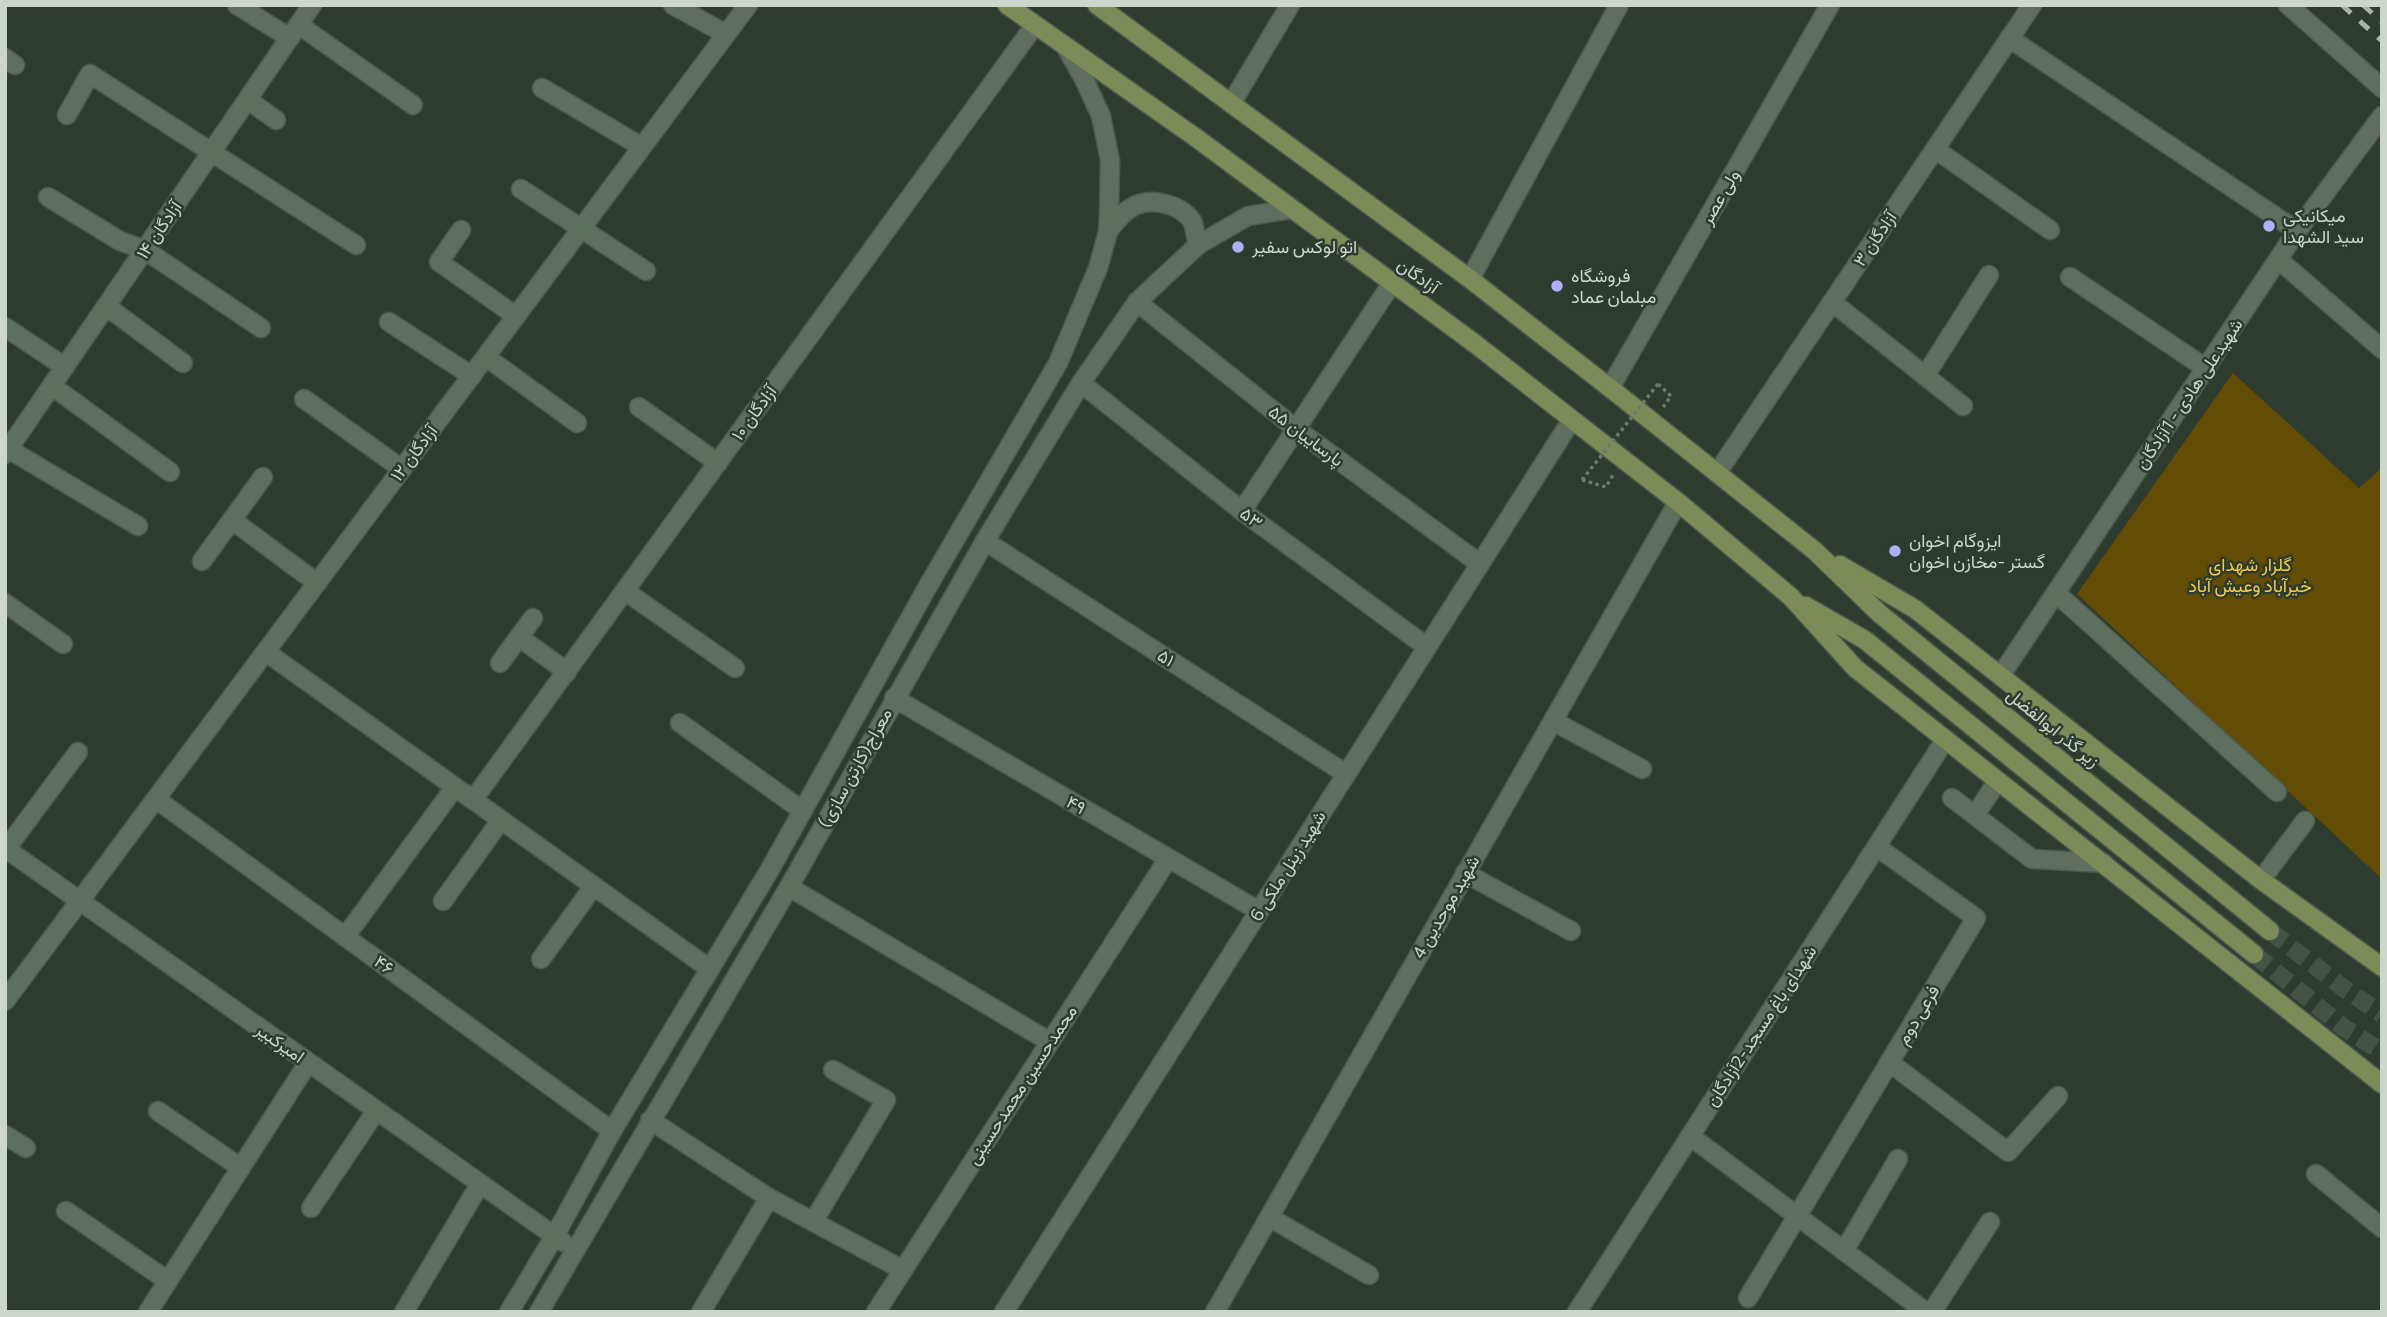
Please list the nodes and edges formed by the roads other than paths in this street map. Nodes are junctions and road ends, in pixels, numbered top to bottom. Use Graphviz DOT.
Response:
graph roads {
  1 [pos="237,5"];
  2 [pos="312,5"];
  3 [pos="673,5"];
  4 [pos="748,5"];
  5 [pos="1007,5"];
  6 [pos="1097,5"];
  7 [pos="1290,5"];
  8 [pos="1619,5"];
  9 [pos="1830,5"];
  10 [pos="2032,5"];
  11 [pos="2288,5"];
  12 [pos="1035,25"];
  13 [pos="294,32"];
  14 [pos="726,34"];
  15 [pos="2010,38"];
  16 [pos="1066,47"];
  17 [pos="542,88"];
  18 [pos="2382,88"];
  19 [pos="248,100"];
  20 [pos="1231,104"];
  21 [pos="413,105"];
  22 [pos="67,115"];
  23 [pos="2382,117"];
  24 [pos="276,120"];
  25 [pos="642,147"];
  26 [pos="1935,149"];
  27 [pos="211,153"];
  28 [pos="521,189"];
  29 [pos="48,197"];
  30 [pos="1292,209"];
  31 [pos="461,230"];
  32 [pos="580,230"];
  33 [pos="2050,230"];
  34 [pos="2297,231"];
  35 [pos="1108,232"];
  36 [pos="356,245"];
  37 [pos="1198,245"];
  38 [pos="145,250"];
  39 [pos="2279,260"];
  40 [pos="646,271"];
  41 [pos="1989,275"];
  42 [pos="2070,277"];
  43 [pos="1470,279"];
  44 [pos="1392,283"];
  45 [pos="1137,302"];
  46 [pos="1832,302"];
  47 [pos="106,306"];
  48 [pos="516,316"];
  49 [pos="389,322"];
  50 [pos="5,327"];
  51 [pos="261,328"];
  52 [pos="2382,349"];
  53 [pos="486,357"];
  54 [pos="183,363"];
  55 [pos="65,367"];
  56 [pos="2207,369"];
  57 [pos="472,376"];
  58 [pos="1925,376"];
  59 [pos="1081,383"];
  60 [pos="52,386"];
  61 [pos="1610,388"];
  62 [pos="304,399"];
  63 [pos="1963,406"];
  64 [pos="639,407"];
  65 [pos="1571,421"];
  66 [pos="577,424"];
  67 [pos="1295,428"];
  68 [pos="6,450"];
  69 [pos="718,463"];
  70 [pos="402,469"];
  71 [pos="170,472"];
  72 [pos="1717,473"];
  73 [pos="263,477"];
  74 [pos="1678,502"];
  75 [pos="1242,511"];
  76 [pos="232,520"];
  77 [pos="138,526"];
  78 [pos="985,541"];
  79 [pos="1815,551"];
  80 [pos="202,561"];
  81 [pos="1480,564"];
  82 [pos="317,583"];
  83 [pos="625,591"];
  84 [pos="2056,593"];
  85 [pos="1791,597"];
  86 [pos="5,603"];
  87 [pos="533,618"];
  88 [pos="519,637"];
  89 [pos="63,644"];
  90 [pos="1427,647"];
  91 [pos="266,652"];
  92 [pos="500,663"];
  93 [pos="735,668"];
  94 [pos="567,672"];
  95 [pos="2001,675"];
  96 [pos="894,698"];
  97 [pos="1553,720"];
  98 [pos="680,723"];
  99 [pos="1945,740"];
  100 [pos="78,752"];
  101 [pos="1642,769"];
  102 [pos="1346,774"];
  103 [pos="1997,782"];
  104 [pos="455,787"];
  105 [pos="2277,793"];
  106 [pos="1952,798"];
  107 [pos="156,799"];
  108 [pos="473,800"];
  109 [pos="803,811"];
  110 [pos="1975,815"];
  111 [pos="501,820"];
  112 [pos="2305,821"];
  113 [pos="1877,847"];
  114 [pos="6,849"];
  115 [pos="1168,859"];
  116 [pos="2104,863"];
  117 [pos="1465,873"];
  118 [pos="2261,880"];
  119 [pos="594,886"];
  120 [pos="789,887"];
  121 [pos="80,901"];
  122 [pos="443,901"];
  123 [pos="1259,911"];
  124 [pos="1571,931"];
  125 [pos="2270,931"];
  126 [pos="345,937"];
  127 [pos="2254,954"];
  128 [pos="541,959"];
  129 [pos="2382,967"];
  130 [pos="710,968"];
  131 [pos="5,1001"];
  132 [pos="1050,1042"];
  133 [pos="1889,1062"];
  134 [pos="308,1063"];
  135 [pos="833,1070"];
  136 [pos="2382,1084"];
  137 [pos="2058,1096"];
  138 [pos="158,1111"];
  139 [pos="376,1111"];
  140 [pos="650,1120"];
  141 [pos="612,1131"];
  142 [pos="5,1135"];
  143 [pos="1690,1136"];
  144 [pos="26,1148"];
  145 [pos="1898,1159"];
  146 [pos="241,1168"];
  147 [pos="2316,1174"];
  148 [pos="480,1184"];
  149 [pos="769,1198"];
  150 [pos="311,1208"];
  151 [pos="65,1211"];
  152 [pos="1798,1216"];
  153 [pos="1269,1217"];
  154 [pos="813,1222"];
  155 [pos="1990,1222"];
  156 [pos="2382,1228"];
  157 [pos="554,1237"];
  158 [pos="575,1250"];
  159 [pos="1844,1251"];
  160 [pos="903,1270"];
  161 [pos="1369,1275"];
  162 [pos="168,1280"];
  163 [pos="1748,1298"];
  164 [pos="148,1312"];
  165 [pos="404,1312"];
  166 [pos="509,1312"];
  167 [pos="539,1312"];
  168 [pos="701,1312"];
  169 [pos="876,1312"];
  170 [pos="1004,1312"];
  171 [pos="1215,1312"];
  172 [pos="1577,1312"];
  173 [pos="1926,1312"];
  174 [pos="1932,1312"];
  1 -- 13 [label="street"];
  2 -- 13 [label="street, ۱۴ آزادگان"];
  3 -- 14 [label="street"];
  4 -- 14 [label="street, ۱۲ آزادگان"];
  5 -- 12 [label="main road, آزادگان"];
  6 -- 20 [label="main road, آزادگان"];
  7 -- 20 [label="street"];
  8 -- 43 [label="street"];
  9 -- 61 [label="street, ولی عصر"];
  10 -- 15 [label="street, ۳ آزادگان"];
  11 -- 18 [label="street"];
  12 -- 16 [label="main road, آزادگان"];
  12 -- 69 [label="street, ۱۰ آزادگان"];
  13 -- 19 [label="street, ۱۴ آزادگان"];
  13 -- 21 [label="street"];
  14 -- 25 [label="street, ۱۲ آزادگان"];
  15 -- 26 [label="street, ۳ آزادگان"];
  15 -- 34 [label="street"];
  16 -- 30 [label="main road, آزادگان"];
  16 -- 35 [label="street"];
  17 -- 25 [label="street"];
  19 -- 24 [label="street"];
  19 -- 27 [label="street, ۱۴ آزادگان"];
  20 -- 43 [label="main road, آزادگان"];
  22 -- 27 [label="street"];
  23 -- 34 [label="street, شهیدعلی هادی - 1آزادگان"];
  25 -- 32 [label="street, ۱۲ آزادگان"];
  26 -- 33 [label="street"];
  26 -- 46 [label="street, ۳ آزادگان"];
  27 -- 36 [label="street"];
  27 -- 38 [label="street, ۱۴ آزادگان"];
  28 -- 32 [label="street"];
  29 -- 38 [label="street"];
  30 -- 37 [label="street, معراج(کارتن سازی)"];
  30 -- 44 [label="main road, آزادگان"];
  31 -- 48 [label="street"];
  32 -- 40 [label="street"];
  32 -- 48 [label="street, ۱۲ آزادگان"];
  34 -- 39 [label="street, شهیدعلی هادی - 1آزادگان"];
  35 -- 37 [label="street"];
  35 -- 109 [label="street, معراج(کارتن سازی)"];
  37 -- 45 [label="street, معراج(کارتن سازی)"];
  38 -- 47 [label="street, ۱۴ آزادگان"];
  38 -- 51 [label="street"];
  39 -- 52 [label="street"];
  39 -- 56 [label="street, شهیدعلی هادی - 1آزادگان"];
  41 -- 58 [label="street"];
  42 -- 56 [label="street"];
  43 -- 61 [label="main road, آزادگان"];
  44 -- 65 [label="main road, آزادگان"];
  44 -- 67 [label="street"];
  45 -- 59 [label="street, معراج(کارتن سازی)"];
  45 -- 67 [label="street, پارساییان ۵۵"];
  46 -- 58 [label="street"];
  46 -- 72 [label="street, ۳ آزادگان"];
  47 -- 54 [label="street"];
  47 -- 55 [label="street, ۱۴ آزادگان"];
  48 -- 53 [label="street, ۱۲ آزادگان"];
  49 -- 57 [label="street"];
  50 -- 55 [label="street"];
  53 -- 57 [label="street, ۱۲ آزادگان"];
  53 -- 66 [label="street"];
  55 -- 60 [label="street, ۱۴ آزادگان"];
  56 -- 84 [label="street, شهیدعلی هادی - 1آزادگان"];
  57 -- 70 [label="street, ۱۲ آزادگان"];
  58 -- 63 [label="street"];
  59 -- 75 [label="street, ۵۳"];
  59 -- 78 [label="street, معراج(کارتن سازی)"];
  60 -- 68 [label="street, ۱۴ آزادگان"];
  60 -- 71 [label="street"];
  61 -- 72 [label="main road, آزادگان"];
  62 -- 70 [label="street"];
  64 -- 69 [label="street"];
  65 -- 74 [label="main road, آزادگان"];
  65 -- 81 [label="street, 6 شهید زینل ملکی"];
  67 -- 75 [label="street"];
  67 -- 81 [label="street, پارساییان ۵۵"];
  68 -- 77 [label="street"];
  69 -- 83 [label="street, ۱۰ آزادگان"];
  70 -- 82 [label="street, ۱۲ آزادگان"];
  72 -- 79 [label="main road, آزادگان"];
  73 -- 76 [label="street"];
  74 -- 85 [label="main road, آزادگان"];
  74 -- 97 [label="street, 4 شهید موحدین"];
  75 -- 90 [label="street, ۵۳"];
  76 -- 80 [label="street"];
  76 -- 82 [label="street"];
  78 -- 96 [label="street, معراج(کارتن سازی)"];
  78 -- 102 [label="street, ۵۱"];
  79 -- 95 [label="main road"];
  79 -- 125 [label="main road, زیر گذر ابوالفضل"];
  81 -- 90 [label="street, 6 شهید زینل ملکی"];
  82 -- 91 [label="street, ۱۲ آزادگان"];
  83 -- 93 [label="street"];
  83 -- 94 [label="street, ۱۰ آزادگان"];
  84 -- 95 [label="street, شهیدعلی هادی - 1آزادگان"];
  84 -- 105 [label="street"];
  85 -- 99 [label="main road"];
  85 -- 127 [label="main road"];
  86 -- 89 [label="street"];
  87 -- 88 [label="street"];
  88 -- 92 [label="street"];
  88 -- 94 [label="street"];
  90 -- 102 [label="street, 6 شهید زینل ملکی"];
  91 -- 104 [label="street"];
  91 -- 107 [label="street, ۱۲ آزادگان"];
  94 -- 108 [label="street, ۱۰ آزادگان"];
  95 -- 118 [label="main road"];
  96 -- 115 [label="street, ۴۹"];
  96 -- 120 [label="street, معراج(کارتن سازی)"];
  97 -- 101 [label="street"];
  97 -- 117 [label="street, 4 شهید موحدین"];
  98 -- 109 [label="street"];
  99 -- 103 [label="main road"];
  99 -- 113 [label="street, شهدای‌ باغ مسجد-2آزادگان"];
  100 -- 114 [label="street"];
  102 -- 123 [label="street, 6 شهید زینل ملکی"];
  103 -- 110 [label="street"];
  103 -- 116 [label="main road"];
  104 -- 108 [label="street"];
  104 -- 126 [label="street"];
  106 -- 110 [label="street"];
  107 -- 121 [label="street, ۱۲ آزادگان"];
  107 -- 126 [label="street, ۴۶"];
  108 -- 111 [label="street"];
  109 -- 130 [label="street, معراج(کارتن سازی)"];
  110 -- 116 [label="street"];
  111 -- 119 [label="street"];
  111 -- 122 [label="street"];
  112 -- 118 [label="street"];
  113 -- 133 [label="street, فرعی دوم"];
  113 -- 143 [label="street, شهدای‌ باغ مسجد-2آزادگان"];
  114 -- 121 [label="street, امیرکبیر"];
  115 -- 123 [label="street, ۴۹"];
  115 -- 132 [label="street, محمدحسین محمدحسینی"];
  116 -- 136 [label="main road"];
  117 -- 124 [label="street"];
  117 -- 153 [label="street, 4 شهید موحدین"];
  118 -- 129 [label="main road"];
  119 -- 128 [label="street"];
  119 -- 130 [label="street"];
  120 -- 132 [label="street"];
  120 -- 140 [label="street, معراج(کارتن سازی)"];
  121 -- 131 [label="street, ۱۲ آزادگان"];
  121 -- 134 [label="street, امیرکبیر"];
  123 -- 170 [label="street, 6 شهید زینل ملکی"];
  126 -- 141 [label="street, ۴۶"];
  130 -- 141 [label="street, معراج(کارتن سازی)"];
  132 -- 160 [label="street, محمدحسین محمدحسینی"];
  133 -- 137 [label="street"];
  133 -- 152 [label="street, فرعی دوم"];
  134 -- 139 [label="street, امیرکبیر"];
  134 -- 146 [label="street"];
  135 -- 154 [label="street"];
  138 -- 146 [label="street"];
  139 -- 148 [label="street, امیرکبیر"];
  139 -- 150 [label="street"];
  140 -- 149 [label="street"];
  140 -- 158 [label="street, معراج(کارتن سازی)"];
  141 -- 157 [label="street, معراج(کارتن سازی)"];
  142 -- 144 [label="street"];
  143 -- 152 [label="street"];
  143 -- 172 [label="street, شهدای‌ باغ مسجد-2آزادگان"];
  145 -- 159 [label="street"];
  146 -- 162 [label="street"];
  147 -- 156 [label="street"];
  148 -- 157 [label="street, امیرکبیر"];
  148 -- 165 [label="street"];
  149 -- 154 [label="street"];
  149 -- 168 [label="street"];
  151 -- 162 [label="street"];
  152 -- 159 [label="street"];
  152 -- 163 [label="street, فرعی دوم"];
  153 -- 161 [label="street"];
  153 -- 171 [label="street, 4 شهید موحدین"];
  154 -- 160 [label="street"];
  155 -- 174 [label="street"];
  157 -- 158 [label="street, امیرکبیر"];
  157 -- 166 [label="street, معراج(کارتن سازی)"];
  158 -- 167 [label="street, معراج(کارتن سازی)"];
  159 -- 173 [label="street"];
  160 -- 169 [label="street, محمدحسین محمدحسینی"];
  162 -- 164 [label="street"];
}
